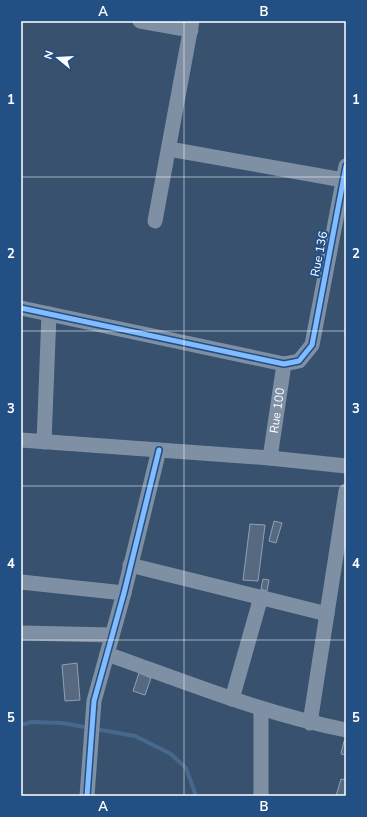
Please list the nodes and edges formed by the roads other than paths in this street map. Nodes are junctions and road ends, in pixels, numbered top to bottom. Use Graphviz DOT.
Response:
graph roads {
  1 [pos="140,21"];
  2 [pos="192,26"];
  3 [pos="169,149"];
  4 [pos="345,173"];
  5 [pos="343,200"];
  6 [pos="155,221"];
  7 [pos="21,308"];
  8 [pos="49,314"];
  9 [pos="284,364"];
  10 [pos="21,440"];
  11 [pos="44,442"];
  12 [pos="159,450"];
  13 [pos="270,458"];
  14 [pos="346,466"];
  15 [pos="346,497"];
  16 [pos="130,565"];
  17 [pos="21,582"];
  18 [pos="124,592"];
  19 [pos="261,597"];
  20 [pos="327,614"];
  21 [pos="21,633"];
  22 [pos="112,635"];
  23 [pos="107,654"];
  24 [pos="232,699"];
  25 [pos="261,709"];
  26 [pos="310,723"];
  27 [pos="346,730"];
  28 [pos="87,796"];
  29 [pos="261,796"];
  1 -- 2 [label="street"];
  2 -- 3 [label="street"];
  3 -- 4 [label="street"];
  3 -- 6 [label="street"];
  4 -- 5 [label="street, Rue 136"];
  5 -- 9 [label="street, Rue 136"];
  7 -- 8 [label="street"];
  8 -- 9 [label="street"];
  8 -- 11 [label="street"];
  9 -- 13 [label="street, Rue 100"];
  10 -- 11 [label="street"];
  11 -- 12 [label="street"];
  12 -- 13 [label="street"];
  12 -- 16 [label="street"];
  13 -- 14 [label="street"];
  15 -- 20 [label="street"];
  16 -- 18 [label="street"];
  16 -- 19 [label="street"];
  17 -- 18 [label="street"];
  18 -- 22 [label="street"];
  19 -- 20 [label="street"];
  19 -- 24 [label="street"];
  20 -- 26 [label="street"];
  21 -- 22 [label="street"];
  22 -- 23 [label="street"];
  23 -- 24 [label="street"];
  23 -- 28 [label="street"];
  24 -- 25 [label="street"];
  25 -- 26 [label="street"];
  25 -- 29 [label="street"];
  26 -- 27 [label="street"];
}
